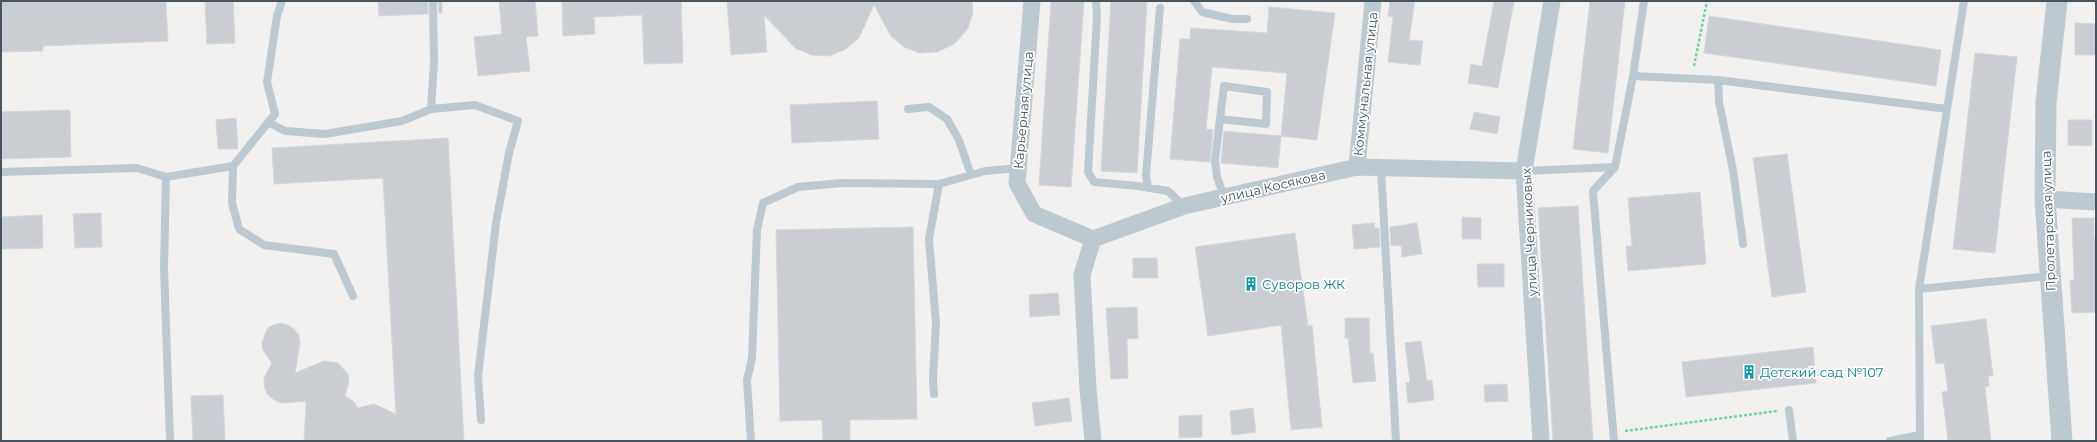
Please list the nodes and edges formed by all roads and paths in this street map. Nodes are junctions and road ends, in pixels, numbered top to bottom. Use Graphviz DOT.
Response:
graph roads {
  1 [pos="282,1"];
  2 [pos="433,1"];
  3 [pos="1032,1"];
  4 [pos="1096,1"];
  5 [pos="1194,1"];
  6 [pos="1373,1"];
  7 [pos="1552,1"];
  8 [pos="1644,1"];
  9 [pos="1707,1"];
  10 [pos="1964,1"];
  11 [pos="2054,2"];
  12 [pos="1160,8"];
  13 [pos="1247,19"];
  14 [pos="1633,76"];
  15 [pos="1691,78"];
  16 [pos="1718,80"];
  17 [pos="431,109"];
  18 [pos="908,109"];
  19 [pos="1947,109"];
  20 [pos="1220,119"];
  21 [pos="268,122"];
  22 [pos="233,166"];
  23 [pos="1357,167"];
  24 [pos="1615,167"];
  25 [pos="1018,168"];
  26 [pos="1381,168"];
  27 [pos="1524,171"];
  28 [pos="1,172"];
  29 [pos="971,175"];
  30 [pos="166,177"];
  31 [pos="938,184"];
  32 [pos="1148,188"];
  33 [pos="1224,197"];
  34 [pos="2045,199"];
  35 [pos="2096,202"];
  36 [pos="1184,206"];
  37 [pos="1093,239"];
  38 [pos="1743,244"];
  39 [pos="2050,276"];
  40 [pos="1919,289"];
  41 [pos="353,296"];
  42 [pos="934,394"];
  43 [pos="1789,410"];
  44 [pos="481,420"];
  45 [pos="1614,437"];
  46 [pos="1920,438"];
  47 [pos="170,441"];
  48 [pos="751,441"];
  49 [pos="1093,441"];
  50 [pos="1396,441"];
  51 [pos="1541,441"];
  52 [pos="1793,441"];
  53 [pos="1890,441"];
  54 [pos="2062,441"];
  1 -- 21 [label="lane"];
  2 -- 17 [label="lane"];
  3 -- 25 [label="street, Карьерная улица"];
  4 -- 32 [label="lane"];
  5 -- 13 [label="lane"];
  6 -- 23 [label="street, Коммунальная улица"];
  7 -- 27 [label="street, улица Черниковых"];
  8 -- 14 [label="lane"];
  9 -- 15 [label="path"];
  10 -- 19 [label="lane"];
  11 -- 34 [label="street, Пролетарская улица"];
  12 -- 32 [label="lane"];
  14 -- 15 [label="lane"];
  14 -- 24 [label="lane"];
  15 -- 16 [label="lane"];
  16 -- 19 [label="lane"];
  16 -- 38 [label="lane"];
  17 -- 21 [label="lane"];
  17 -- 44 [label="lane"];
  18 -- 29 [label="lane"];
  19 -- 40 [label="lane"];
  20 -- 20 [label="lane"];
  20 -- 33 [label="lane"];
  21 -- 22 [label="lane"];
  22 -- 30 [label="lane"];
  22 -- 41 [label="lane"];
  23 -- 26 [label="street, улица Косякова"];
  23 -- 33 [label="street, улица Косякова"];
  24 -- 27 [label="lane"];
  24 -- 45 [label="lane"];
  25 -- 29 [label="lane"];
  25 -- 37 [label="street, Карьерная улица"];
  26 -- 27 [label="street, улица Косякова"];
  26 -- 50 [label="lane"];
  27 -- 51 [label="street, улица Черниковых"];
  28 -- 30 [label="lane"];
  29 -- 31 [label="lane"];
  30 -- 47 [label="lane"];
  31 -- 42 [label="lane"];
  31 -- 48 [label="lane"];
  32 -- 36 [label="lane"];
  33 -- 36 [label="street, улица Косякова"];
  34 -- 35 [label="street"];
  34 -- 39 [label="street, Пролетарская улица"];
  36 -- 37 [label="street, улица Косякова"];
  37 -- 49 [label="street"];
  39 -- 40 [label="lane"];
  39 -- 54 [label="street, Пролетарская улица"];
  40 -- 46 [label="lane"];
  43 -- 45 [label="path"];
  43 -- 52 [label="lane"];
  46 -- 53 [label="lane"];
}
